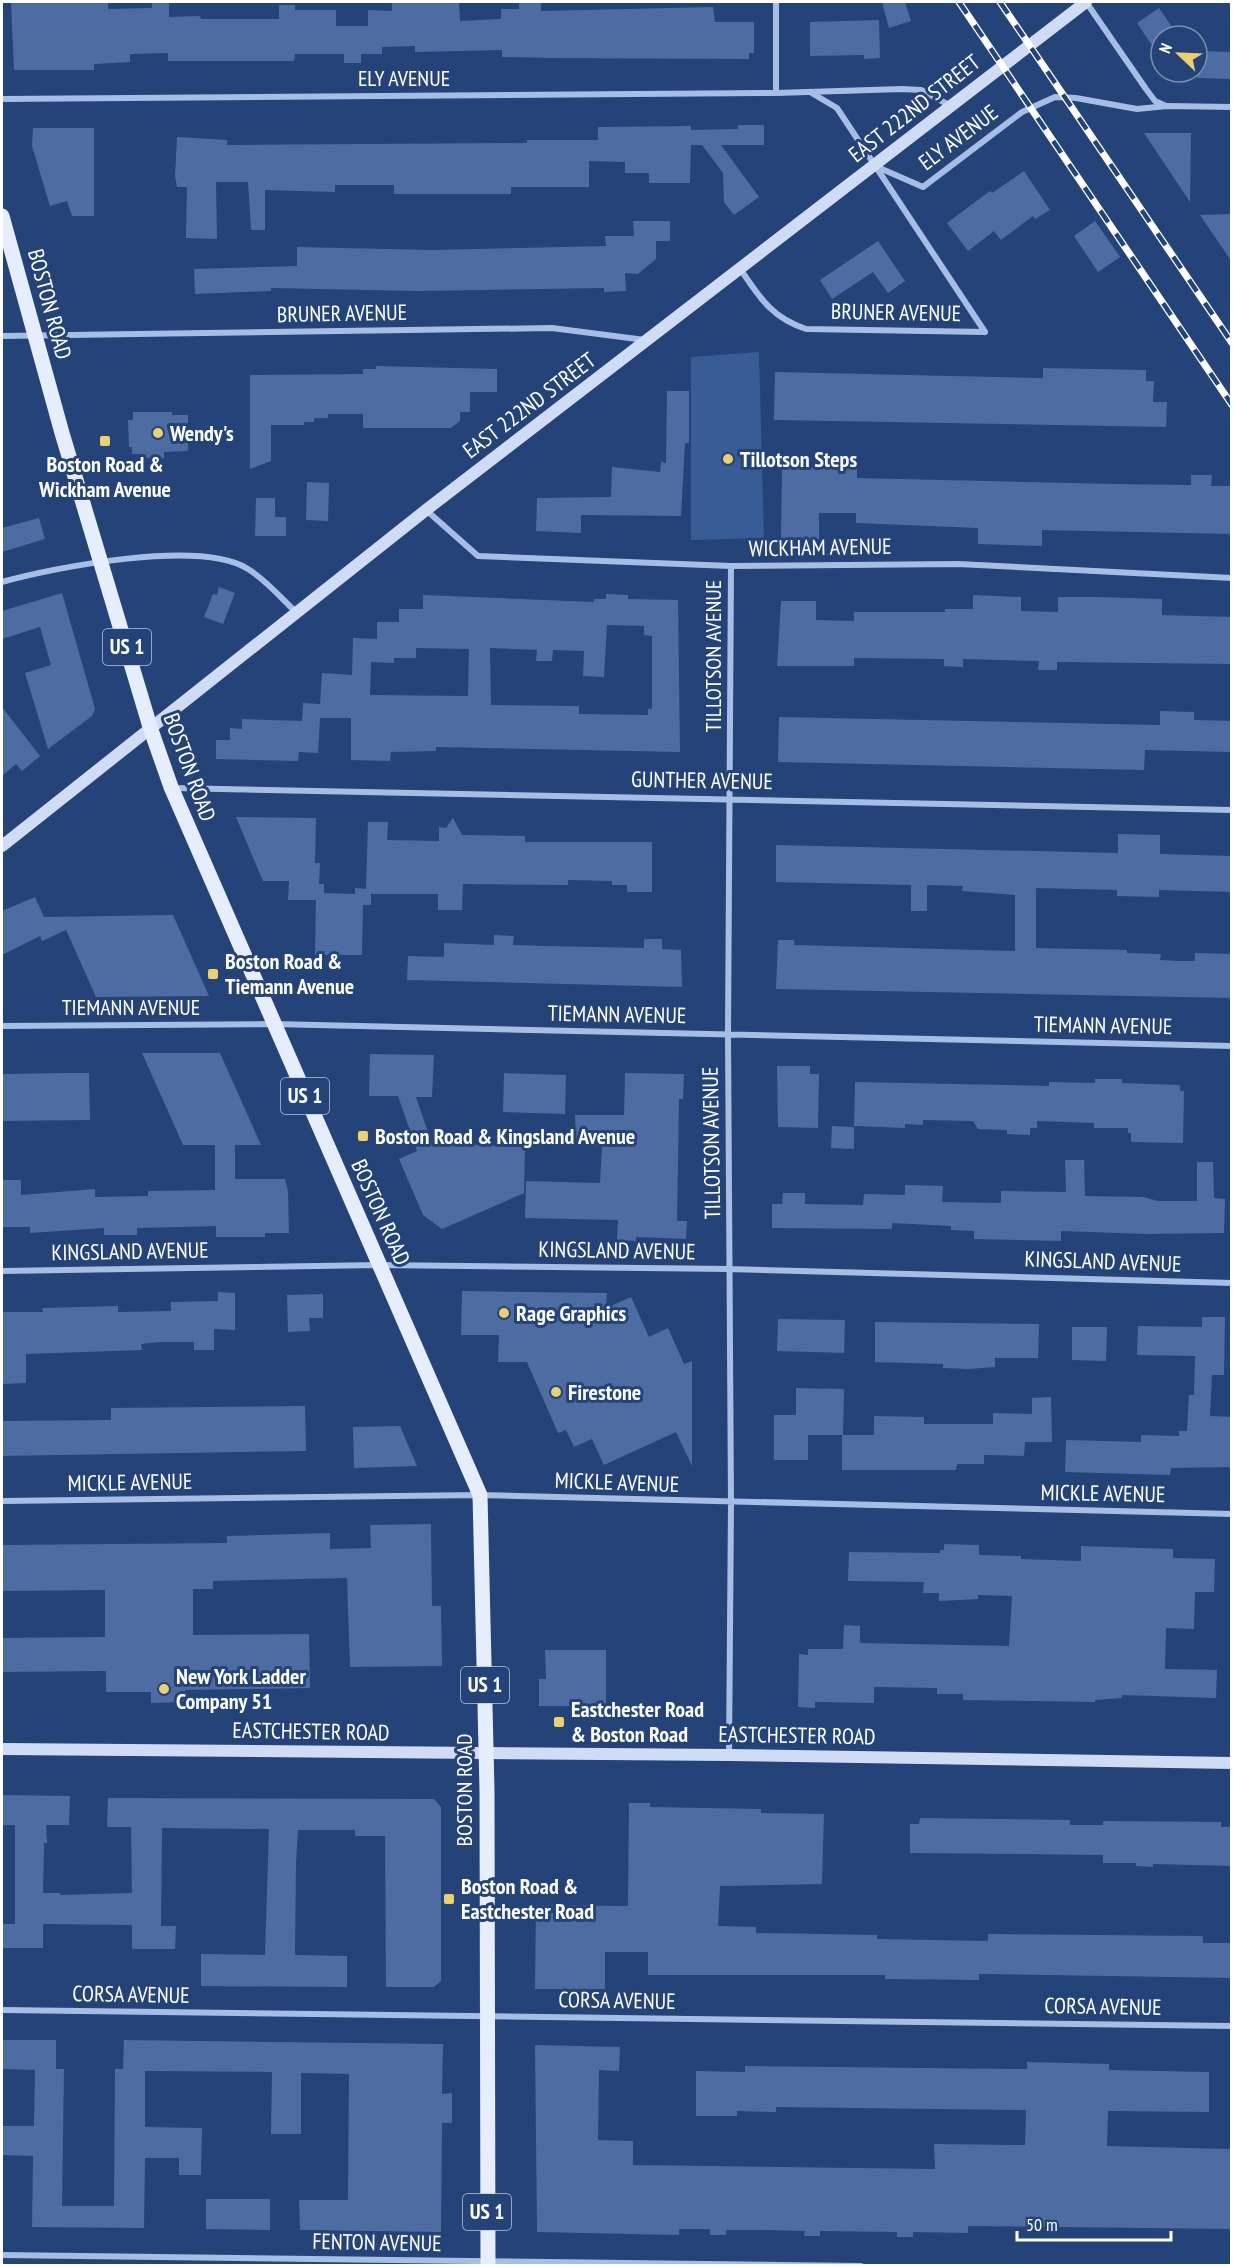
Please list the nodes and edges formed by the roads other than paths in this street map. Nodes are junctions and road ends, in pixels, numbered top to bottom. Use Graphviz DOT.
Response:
graph roads {
  1 [pos="776,2"];
  2 [pos="1086,2"];
  3 [pos="806,91"];
  4 [pos="776,93"];
  5 [pos="2,99"];
  6 [pos="952,106"];
  7 [pos="1167,106"];
  8 [pos="1232,107"];
  9 [pos="874,166"];
  10 [pos="2,216"];
  11 [pos="741,270"];
  12 [pos="35,335"];
  13 [pos="2,336"];
  14 [pos="648,340"];
  15 [pos="426,510"];
  16 [pos="103,564"];
  17 [pos="731,566"];
  18 [pos="1232,578"];
  19 [pos="2,582"];
  20 [pos="296,612"];
  21 [pos="151,730"];
  22 [pos="171,788"];
  23 [pos="730,799"];
  24 [pos="1232,810"];
  25 [pos="2,846"];
  26 [pos="273,1024"];
  27 [pos="2,1026"];
  28 [pos="728,1034"];
  29 [pos="1232,1046"];
  30 [pos="379,1265"];
  31 [pos="730,1269"];
  32 [pos="2,1271"];
  33 [pos="1232,1282"];
  34 [pos="480,1496"];
  35 [pos="2,1501"];
  36 [pos="731,1503"];
  37 [pos="1232,1514"];
  38 [pos="2,1749"];
  39 [pos="486,1754"];
  40 [pos="729,1755"];
  41 [pos="1232,1762"];
  42 [pos="2,2010"];
  43 [pos="487,2016"];
  44 [pos="1232,2026"];
  45 [pos="2,2255"];
  46 [pos="488,2263"];
  47 [pos="861,2265"];
  1 -- 4 [label="street"];
  2 -- 6 [label="street, EAST 222ND STREET"];
  2 -- 7 [label="street"];
  3 -- 4 [label="street, ELY AVENUE"];
  3 -- 6 [label="street, ELY AVENUE"];
  3 -- 9 [label="street"];
  4 -- 5 [label="street, ELY AVENUE"];
  6 -- 9 [label="street, EAST 222ND STREET"];
  7 -- 8 [label="street, ELY AVENUE"];
  7 -- 9 [label="street, ELY AVENUE"];
  9 -- 11 [label="street, EAST 222ND STREET"];
  9 -- 11 [label="street, BRUNER AVENUE"];
  10 -- 12 [label="main road, BOSTON ROAD / US 1"];
  11 -- 14 [label="street, EAST 222ND STREET"];
  12 -- 13 [label="street, BRUNER AVENUE"];
  12 -- 14 [label="street, BRUNER AVENUE"];
  12 -- 16 [label="main road, BOSTON ROAD / US 1"];
  14 -- 15 [label="street, EAST 222ND STREET"];
  15 -- 17 [label="street, WICKHAM AVENUE"];
  15 -- 20 [label="street, EAST 222ND STREET"];
  16 -- 19 [label="street"];
  16 -- 20 [label="street"];
  16 -- 21 [label="main road, BOSTON ROAD / US 1"];
  17 -- 18 [label="street, WICKHAM AVENUE"];
  17 -- 23 [label="street, TILLOTSON AVENUE"];
  20 -- 21 [label="street, EAST 222ND STREET"];
  21 -- 22 [label="main road, BOSTON ROAD / US 1"];
  21 -- 25 [label="street, EAST 222ND STREET"];
  22 -- 23 [label="street, GUNTHER AVENUE"];
  22 -- 26 [label="main road, BOSTON ROAD / US 1"];
  23 -- 24 [label="street, GUNTHER AVENUE"];
  23 -- 28 [label="street, TILLOTSON AVENUE"];
  26 -- 27 [label="street, TIEMANN AVENUE"];
  26 -- 28 [label="street, TIEMANN AVENUE"];
  26 -- 30 [label="main road, BOSTON ROAD / US 1"];
  28 -- 29 [label="street, TIEMANN AVENUE"];
  28 -- 31 [label="street, TILLOTSON AVENUE"];
  30 -- 31 [label="street, KINGSLAND AVENUE"];
  30 -- 32 [label="street, KINGSLAND AVENUE"];
  30 -- 34 [label="main road, BOSTON ROAD / US 1"];
  31 -- 33 [label="street, KINGSLAND AVENUE"];
  31 -- 36 [label="street, TILLOTSON AVENUE"];
  34 -- 35 [label="street, MICKLE AVENUE"];
  34 -- 36 [label="street, MICKLE AVENUE"];
  34 -- 39 [label="main road, BOSTON ROAD / US 1"];
  36 -- 37 [label="street, MICKLE AVENUE"];
  36 -- 40 [label="street, TILLOTSON AVENUE"];
  38 -- 39 [label="street, EASTCHESTER ROAD"];
  39 -- 40 [label="street, EASTCHESTER ROAD"];
  39 -- 43 [label="main road, BOSTON ROAD / US 1"];
  40 -- 41 [label="street, EASTCHESTER ROAD"];
  42 -- 43 [label="street, CORSA AVENUE"];
  43 -- 44 [label="street, CORSA AVENUE"];
  43 -- 46 [label="main road, BOSTON ROAD / US 1"];
  45 -- 46 [label="street, FENTON AVENUE"];
  46 -- 47 [label="street, FENTON AVENUE"];
}
